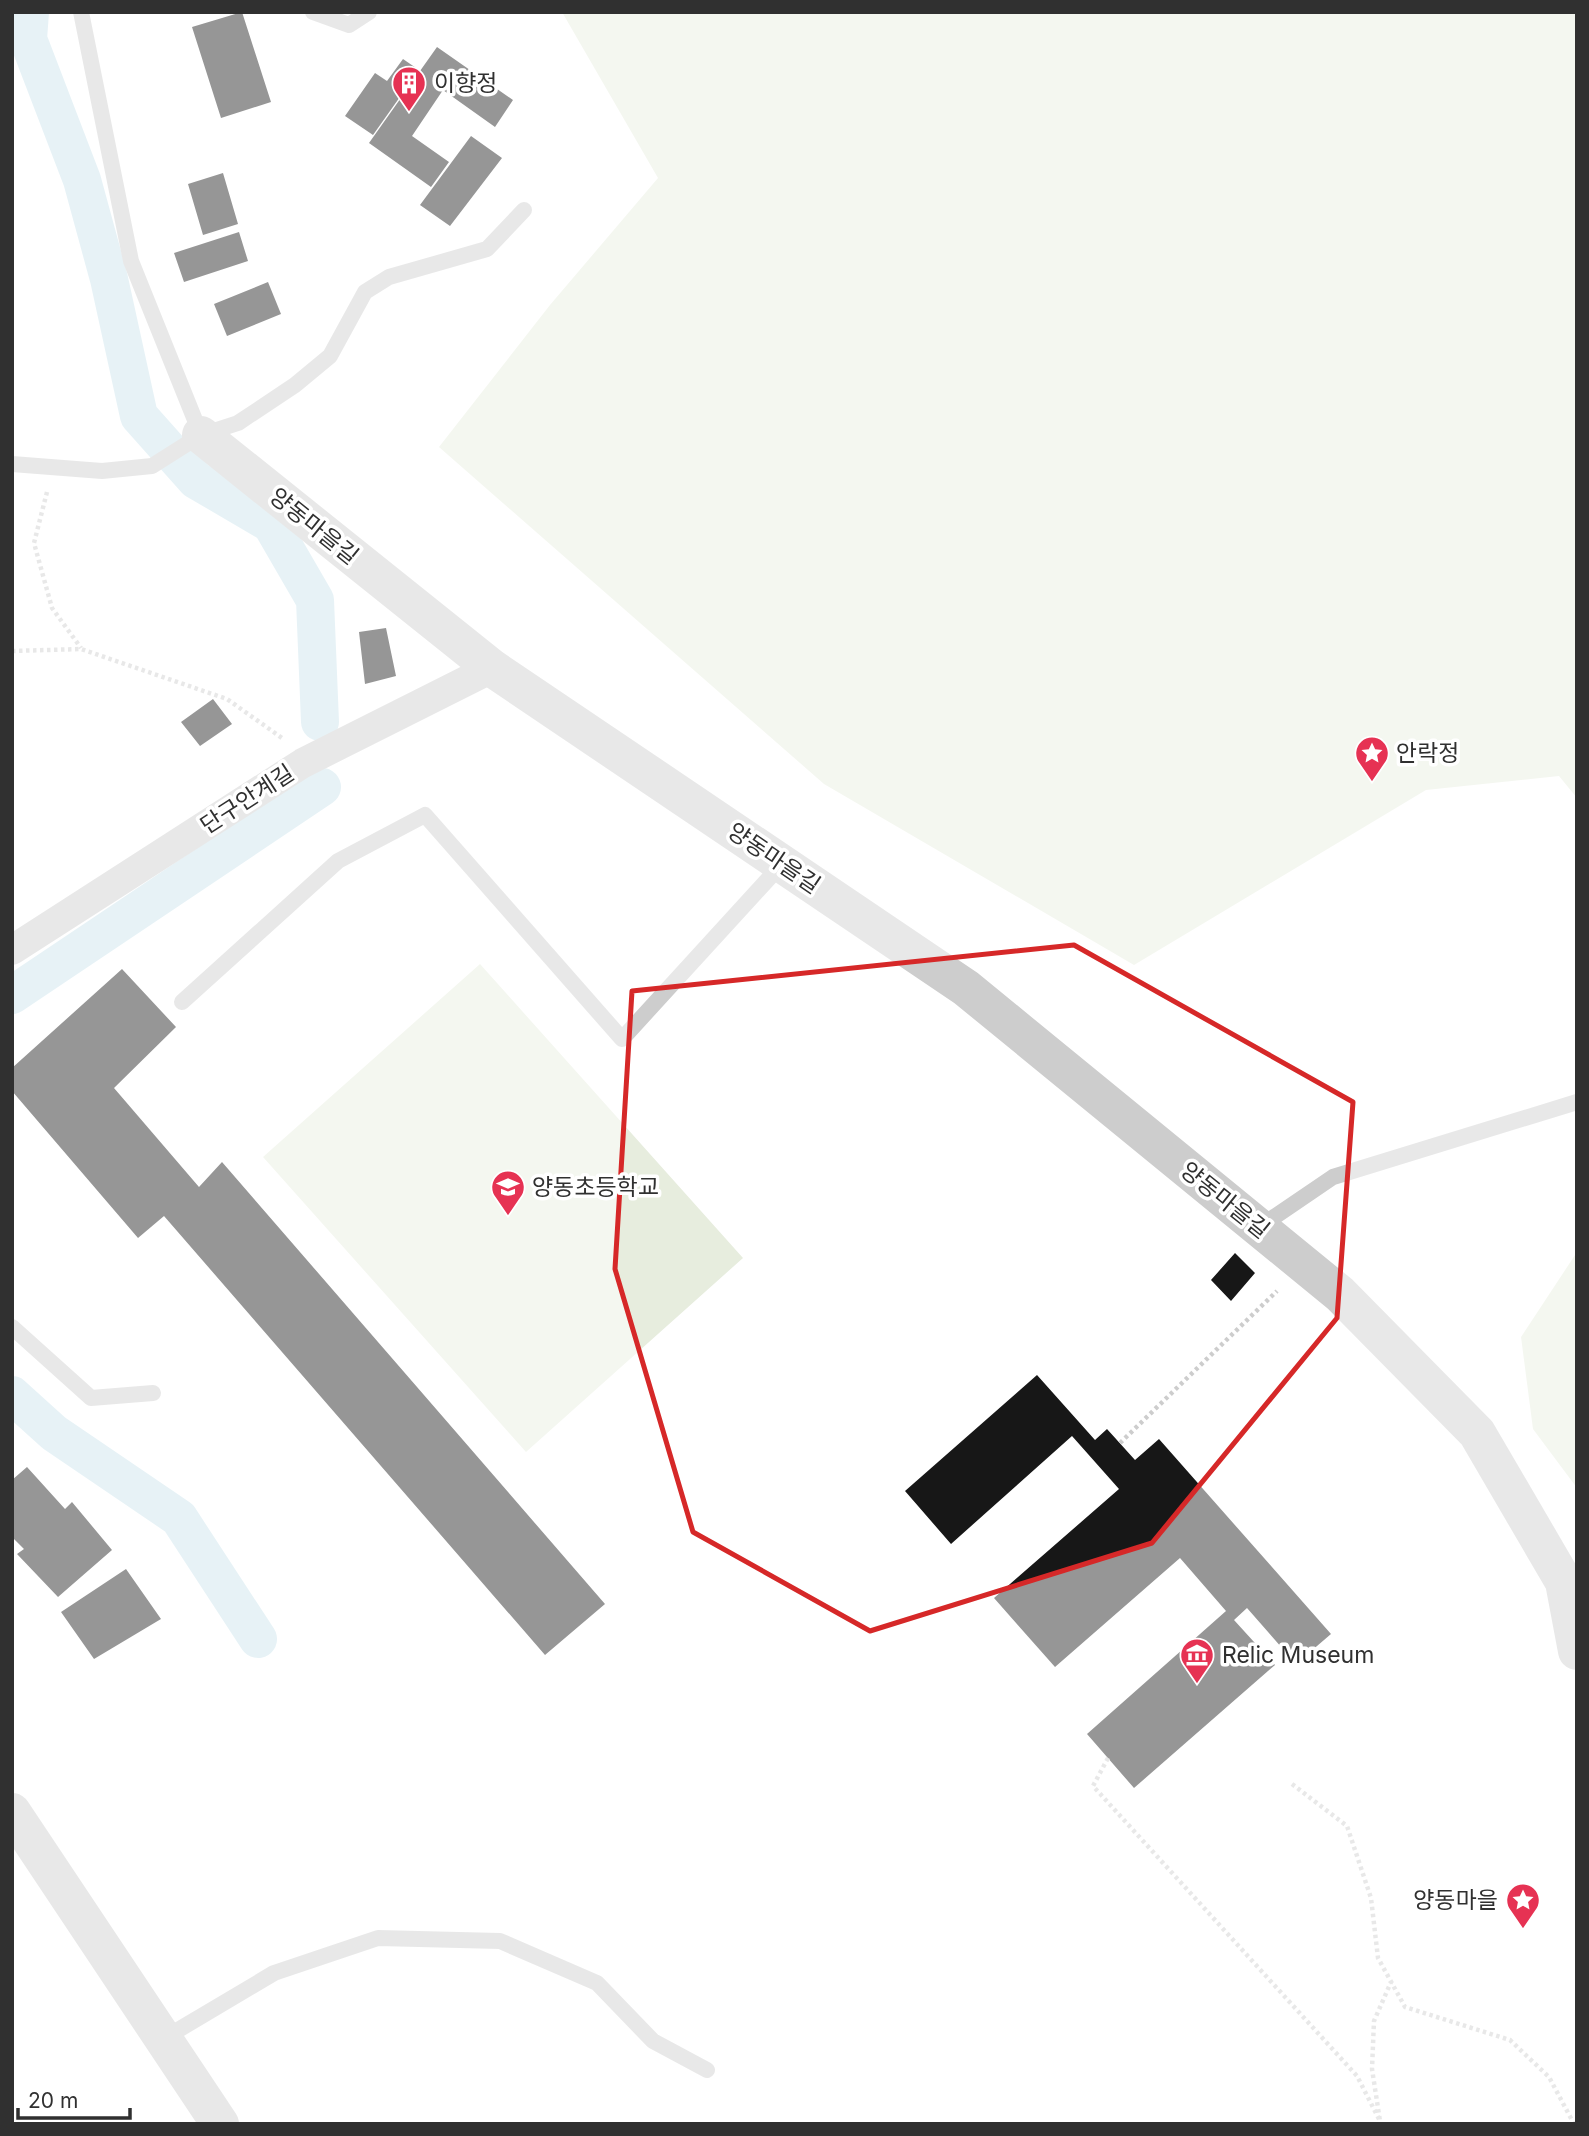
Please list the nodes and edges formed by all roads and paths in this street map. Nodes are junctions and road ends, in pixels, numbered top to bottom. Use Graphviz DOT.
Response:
graph roads {
  1 [pos="81,12"];
  2 [pos="313,12"];
  3 [pos="369,12"];
  4 [pos="524,210"];
  5 [pos="200,436"];
  6 [pos="12,464"];
  7 [pos="54,467"];
  8 [pos="81,649"];
  9 [pos="12,651"];
  10 [pos="492,668"];
  11 [pos="303,763"];
  12 [pos="782,864"];
  13 [pos="12,950"];
  14 [pos="182,1002"];
  15 [pos="1577,1102"];
  16 [pos="1258,1227"];
  17 [pos="1278,1291"];
  18 [pos="12,1327"];
  19 [pos="153,1394"];
  20 [pos="1120,1443"];
  21 [pos="1577,1651"];
  22 [pos="1108,1758"];
  23 [pos="1292,1784"];
  24 [pos="12,1812"];
  25 [pos="1391,1982"];
  26 [pos="163,2039"];
  27 [pos="707,2070"];
  28 [pos="220,2124"];
  29 [pos="1574,2124"];
  1 -- 5 [label="lane, 양동마을길"];
  2 -- 3 [label="lane"];
  4 -- 5 [label="lane"];
  5 -- 7 [label="lane"];
  5 -- 10 [label="street, 양동마을길"];
  6 -- 7 [label="lane"];
  7 -- 8 [label="path"];
  8 -- 9 [label="path"];
  8 -- 11 [label="path"];
  10 -- 11 [label="street, 단구안계길"];
  10 -- 12 [label="street, 양동마을길"];
  11 -- 13 [label="street, 단구안계길"];
  12 -- 14 [label="lane"];
  12 -- 16 [label="street, 양동마을길"];
  15 -- 16 [label="lane"];
  16 -- 21 [label="street, 양동마을길"];
  17 -- 20 [label="path"];
  18 -- 19 [label="lane"];
  22 -- 25 [label="path"];
  23 -- 25 [label="path"];
  24 -- 26 [label="street"];
  25 -- 29 [label="path"];
  26 -- 27 [label="lane"];
  26 -- 28 [label="street"];
}
